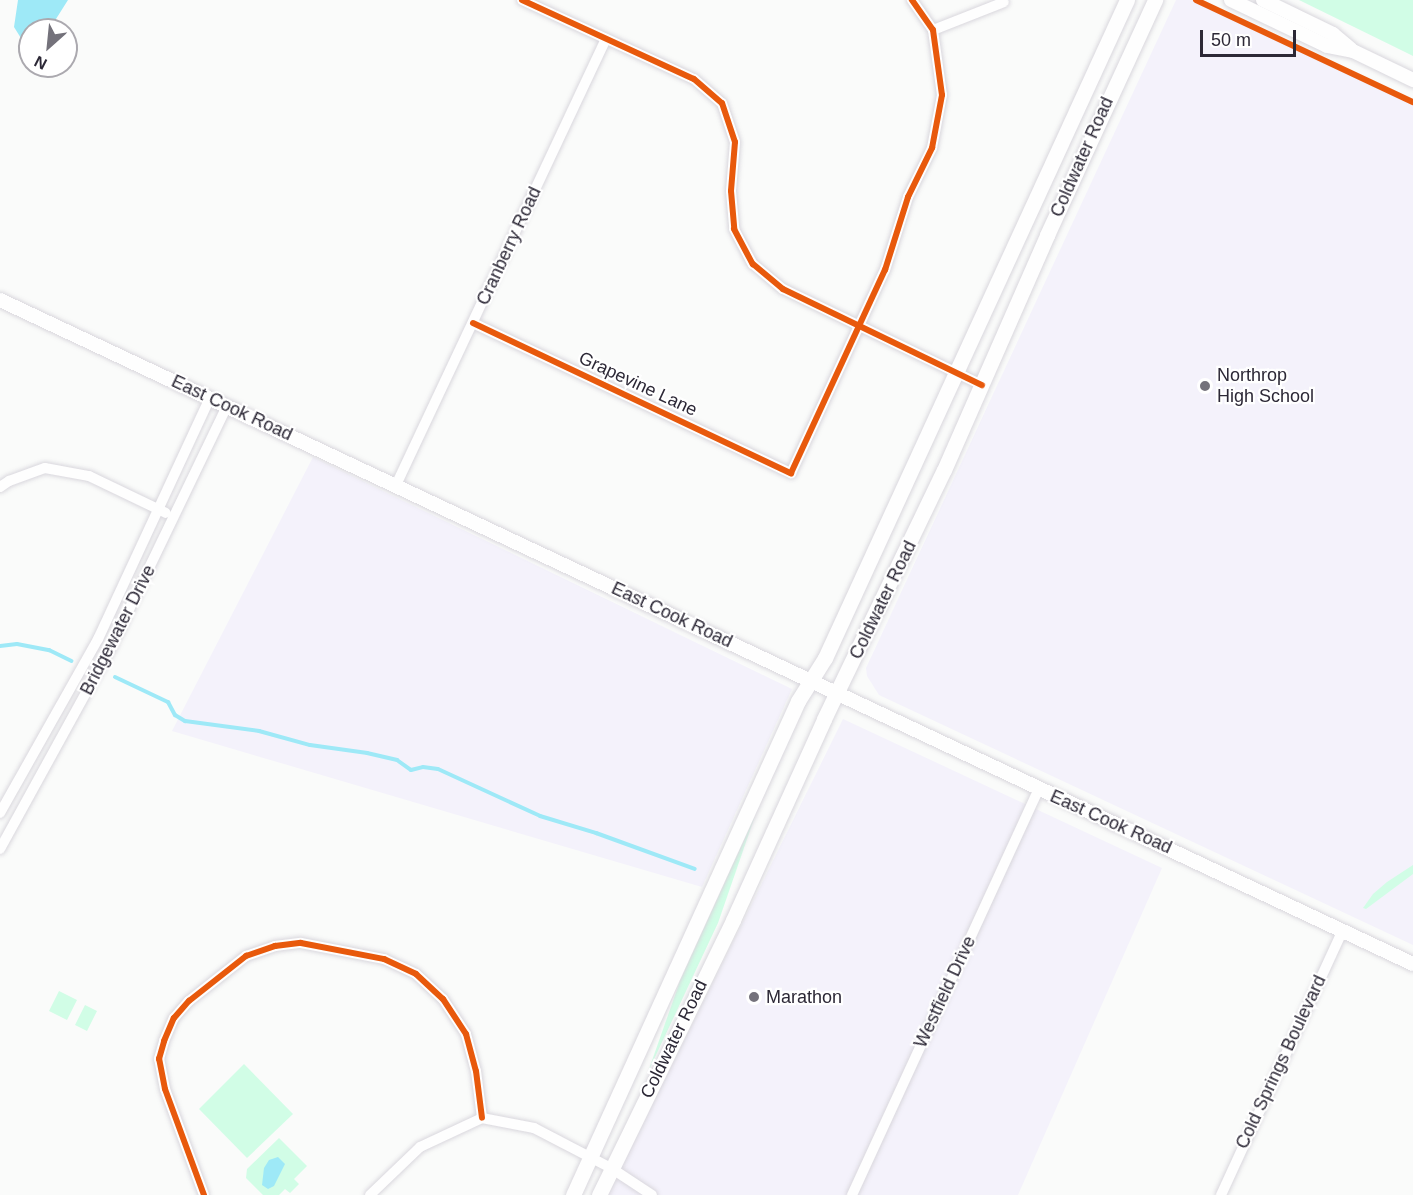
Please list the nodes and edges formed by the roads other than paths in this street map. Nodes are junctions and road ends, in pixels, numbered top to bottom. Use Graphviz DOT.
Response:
graph roads {
  1 [pos="522,0"];
  2 [pos="912,0"];
  3 [pos="1127,0"];
  4 [pos="1155,0"];
  5 [pos="1231,0"];
  6 [pos="1263,0"];
  7 [pos="1004,2"];
  8 [pos="933,30"];
  9 [pos="606,39"];
  10 [pos="1353,51"];
  11 [pos="1413,80"];
  12 [pos="0,300"];
  13 [pos="473,322"];
  14 [pos="860,326"];
  15 [pos="956,372"];
  16 [pos="982,385"];
  17 [pos="210,398"];
  18 [pos="227,406"];
  19 [pos="396,486"];
  20 [pos="0,487"];
  21 [pos="160,510"];
  22 [pos="174,517"];
  23 [pos="811,680"];
  24 [pos="837,693"];
  25 [pos="1038,790"];
  26 [pos="0,813"];
  27 [pos="0,849"];
  28 [pos="1343,930"];
  29 [pos="1413,964"];
  30 [pos="482,1118"];
  31 [pos="590,1157"];
  32 [pos="611,1168"];
  33 [pos="204,1195"];
  34 [pos="370,1195"];
  35 [pos="573,1195"];
  36 [pos="598,1195"];
  37 [pos="652,1195"];
  38 [pos="852,1195"];
  39 [pos="1221,1195"];
  1 -- 9 [label="street"];
  2 -- 8 [label="street"];
  3 -- 15 [label="main road, Coldwater Road"];
  4 -- 16 [label="main road, Coldwater Road"];
  5 -- 10 [label="main road"];
  6 -- 10 [label="main road"];
  7 -- 8 [label="street"];
  8 -- 14 [label="street"];
  9 -- 13 [label="street, Cranberry Road"];
  9 -- 14 [label="street"];
  10 -- 11 [label="main road"];
  12 -- 17 [label="main road, East Cook Road"];
  13 -- 14 [label="street, Grapevine Lane"];
  13 -- 19 [label="street, Cranberry Road"];
  14 -- 15 [label="street"];
  15 -- 16 [label="street"];
  15 -- 23 [label="main road, Coldwater Road"];
  16 -- 24 [label="main road, Coldwater Road"];
  17 -- 18 [label="main road, East Cook Road"];
  17 -- 21 [label="street, Bridgewater Drive"];
  18 -- 19 [label="main road, East Cook Road"];
  18 -- 22 [label="street, Bridgewater Drive"];
  19 -- 23 [label="main road, East Cook Road"];
  20 -- 21 [label="street"];
  21 -- 22 [label="street"];
  21 -- 26 [label="street, Bridgewater Drive"];
  22 -- 27 [label="street, Bridgewater Drive"];
  23 -- 24 [label="main road, East Cook Road"];
  23 -- 31 [label="main road, Coldwater Road"];
  24 -- 25 [label="main road, East Cook Road"];
  24 -- 32 [label="main road, Coldwater Road"];
  25 -- 28 [label="main road, East Cook Road"];
  25 -- 38 [label="street, Westfield Drive"];
  28 -- 29 [label="main road, East Cook Road"];
  28 -- 39 [label="street, Cold Springs Boulevard"];
  30 -- 31 [label="street"];
  30 -- 33 [label="street"];
  30 -- 34 [label="street"];
  31 -- 32 [label="street"];
  31 -- 35 [label="main road, Coldwater Road"];
  32 -- 36 [label="main road, Coldwater Road"];
  32 -- 37 [label="street"];
}
